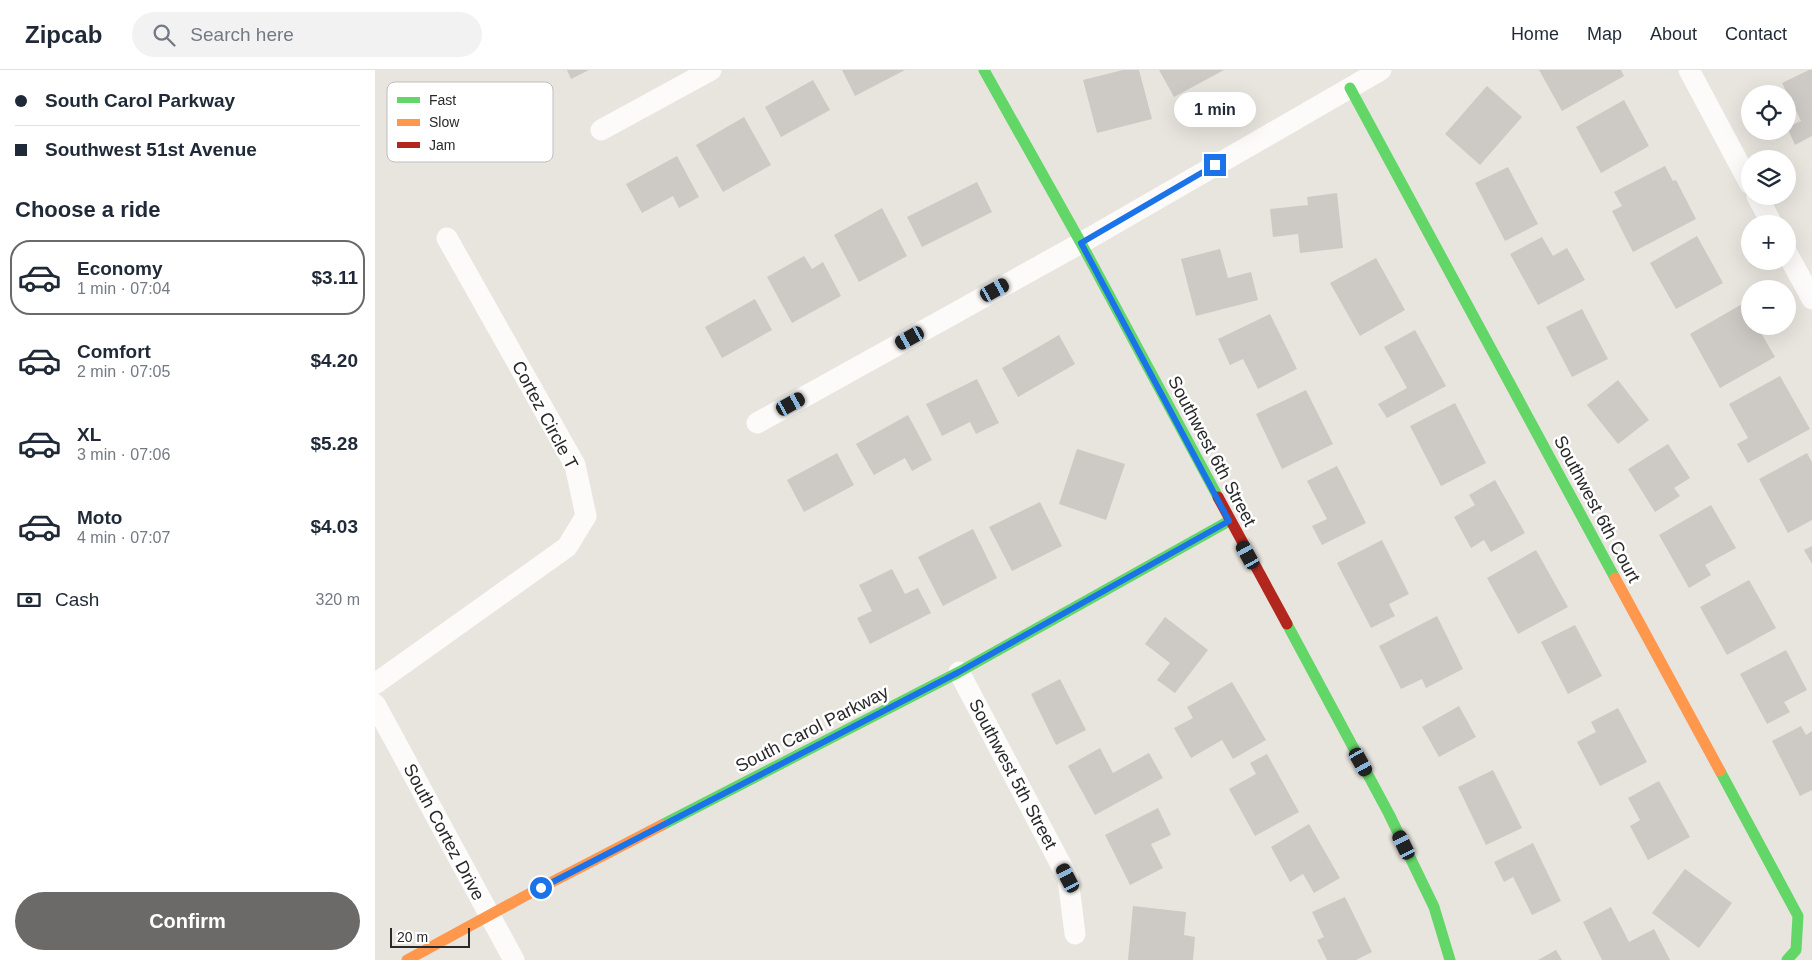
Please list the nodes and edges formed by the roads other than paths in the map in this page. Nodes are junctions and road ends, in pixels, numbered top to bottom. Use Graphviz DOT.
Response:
graph roads {
  1 [pos="711,70"];
  2 [pos="985,70"];
  3 [pos="1381,70"];
  4 [pos="1689,70"];
  5 [pos="1350,88"];
  6 [pos="601,130"];
  7 [pos="1741,167"];
  8 [pos="447,238"];
  9 [pos="1081,243"];
  10 [pos="1796,270"];
  11 [pos="1812,299"];
  12 [pos="757,423"];
  13 [pos="1229,521"];
  14 [pos="959,672"];
  15 [pos="375,684"];
  16 [pos="375,704"];
  17 [pos="489,916"];
  18 [pos="1075,934"];
  19 [pos="407,960"];
  20 [pos="514,960"];
  21 [pos="1450,960"];
  22 [pos="1787,960"];
  1 -- 6 [label="street"];
  2 -- 9 [label="street, Southwest 6th Street"];
  3 -- 5 [label="street"];
  4 -- 7 [label="street"];
  5 -- 9 [label="street"];
  5 -- 22 [label="street, Southwest 6th Court"];
  8 -- 15 [label="street, Cortez Circle T"];
  9 -- 12 [label="street"];
  9 -- 13 [label="street, Southwest 6th Street"];
  10 -- 11 [label="street"];
  13 -- 14 [label="street, South Carol Parkway"];
  13 -- 21 [label="street, Southwest 6th Street"];
  14 -- 17 [label="street, South Carol Parkway"];
  14 -- 18 [label="street, Southwest 5th Street"];
  16 -- 17 [label="street, South Cortez Drive"];
  17 -- 19 [label="street, South Carol Parkway"];
  17 -- 20 [label="street, South Cortez Drive"];
}
